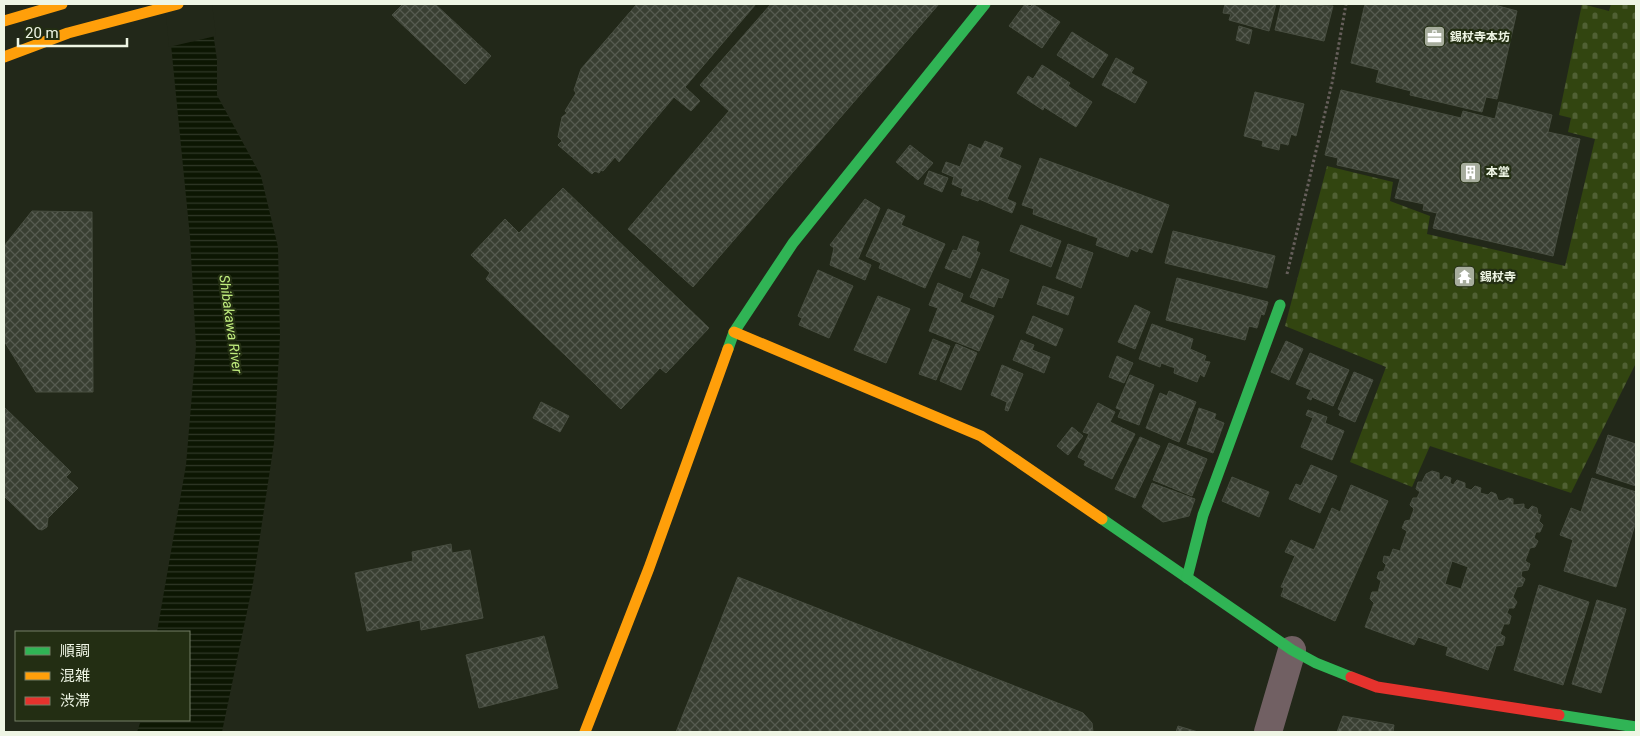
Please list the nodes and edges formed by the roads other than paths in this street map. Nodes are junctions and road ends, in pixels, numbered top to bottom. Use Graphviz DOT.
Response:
graph roads {
  1 [pos="62,4"];
  2 [pos="178,4"];
  3 [pos="985,4"];
  4 [pos="4,21"];
  5 [pos="4,57"];
  6 [pos="1280,305"];
  7 [pos="734,332"];
  8 [pos="1187,578"];
  9 [pos="1292,650"];
  10 [pos="1636,727"];
  11 [pos="585,732"];
  12 [pos="1268,732"];
  1 -- 4 [label="main road"];
  2 -- 5 [label="main road"];
  3 -- 7 [label="main road"];
  6 -- 8 [label="main road"];
  7 -- 8 [label="main road"];
  7 -- 11 [label="main road"];
  8 -- 9 [label="main road"];
  9 -- 10 [label="main road"];
  9 -- 12 [label="street"];
}
